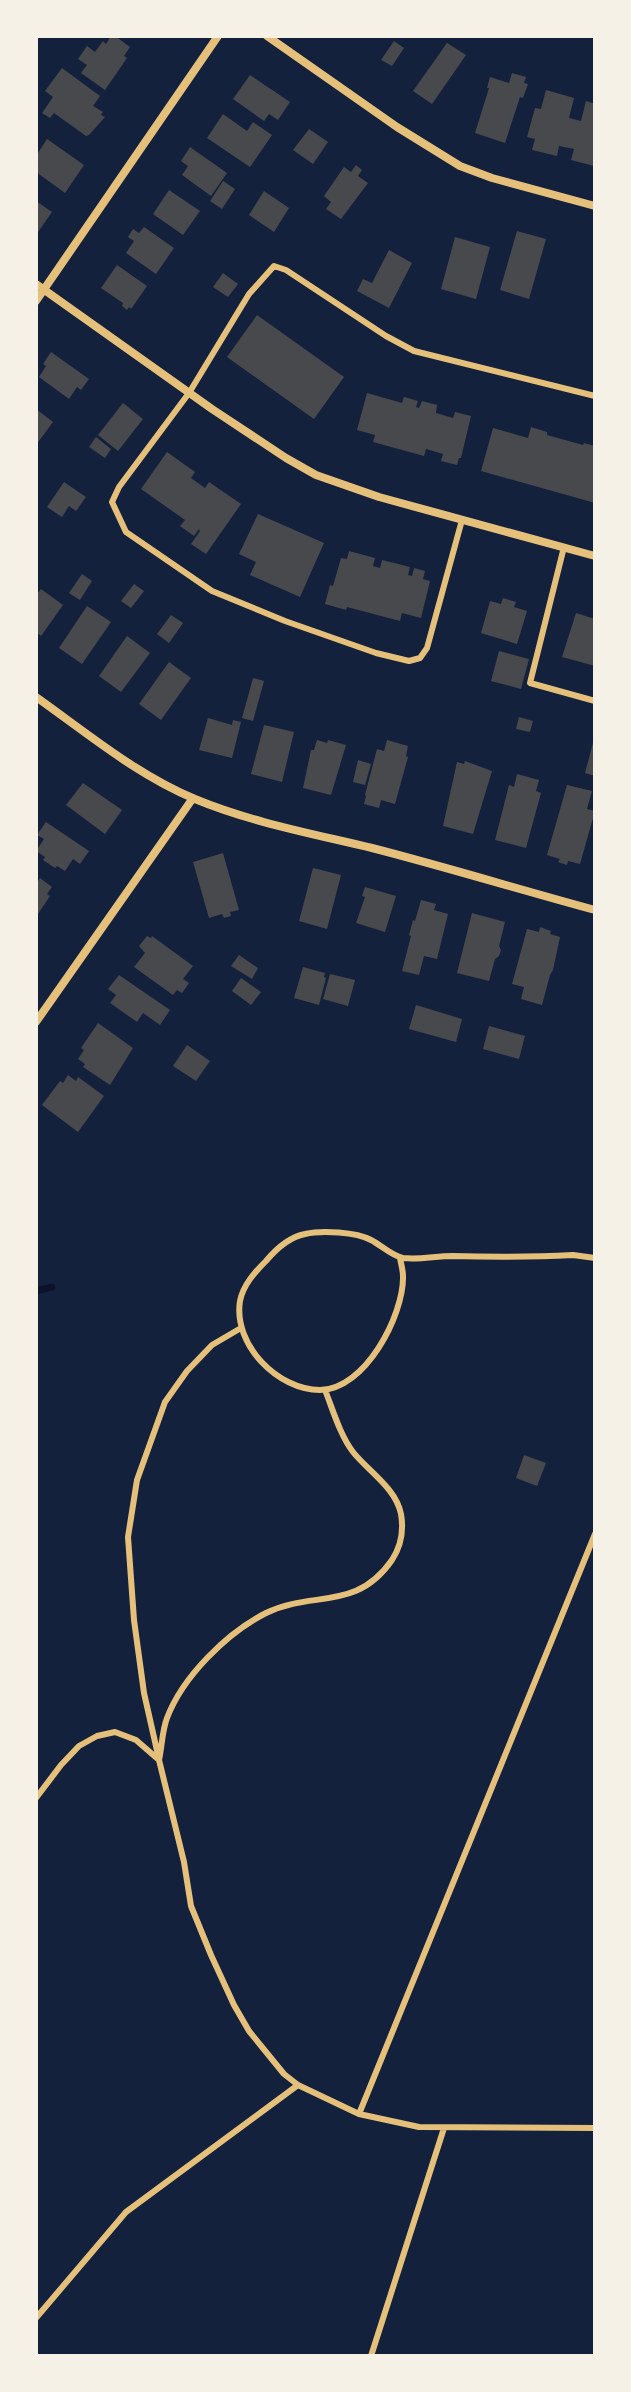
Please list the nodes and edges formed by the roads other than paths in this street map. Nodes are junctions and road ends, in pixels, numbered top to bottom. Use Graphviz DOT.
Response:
graph roads {
  1 [pos="218,36"];
  2 [pos="267,36"];
  3 [pos="595,206"];
  4 [pos="40,286"];
  5 [pos="36,301"];
  6 [pos="189,393"];
  7 [pos="595,396"];
  8 [pos="462,520"];
  9 [pos="564,547"];
  10 [pos="595,556"];
  11 [pos="36,697"];
  12 [pos="595,701"];
  13 [pos="193,798"];
  14 [pos="595,910"];
  15 [pos="36,1022"];
  16 [pos="400,1258"];
  17 [pos="595,1258"];
  18 [pos="241,1328"];
  19 [pos="325,1390"];
  20 [pos="595,1534"];
  21 [pos="159,1760"];
  22 [pos="36,1798"];
  23 [pos="298,2085"];
  24 [pos="359,2114"];
  25 [pos="444,2128"];
  26 [pos="595,2128"];
  27 [pos="36,2318"];
  28 [pos="371,2356"];
  1 -- 4 [label="street"];
  2 -- 3 [label="street"];
  4 -- 5 [label="street"];
  4 -- 6 [label="street"];
  6 -- 7 [label="lane"];
  6 -- 8 [label="street"];
  6 -- 8 [label="lane"];
  8 -- 9 [label="street"];
  9 -- 10 [label="street"];
  9 -- 12 [label="lane"];
  11 -- 13 [label="street"];
  13 -- 14 [label="street"];
  13 -- 15 [label="street"];
  16 -- 17 [label="lane"];
  16 -- 18 [label="lane"];
  16 -- 19 [label="lane"];
  18 -- 19 [label="lane"];
  18 -- 21 [label="lane"];
  19 -- 21 [label="lane"];
  20 -- 24 [label="lane"];
  21 -- 22 [label="lane"];
  21 -- 23 [label="lane"];
  23 -- 24 [label="lane"];
  23 -- 27 [label="lane"];
  24 -- 25 [label="lane"];
  25 -- 26 [label="lane"];
  25 -- 28 [label="lane"];
}
